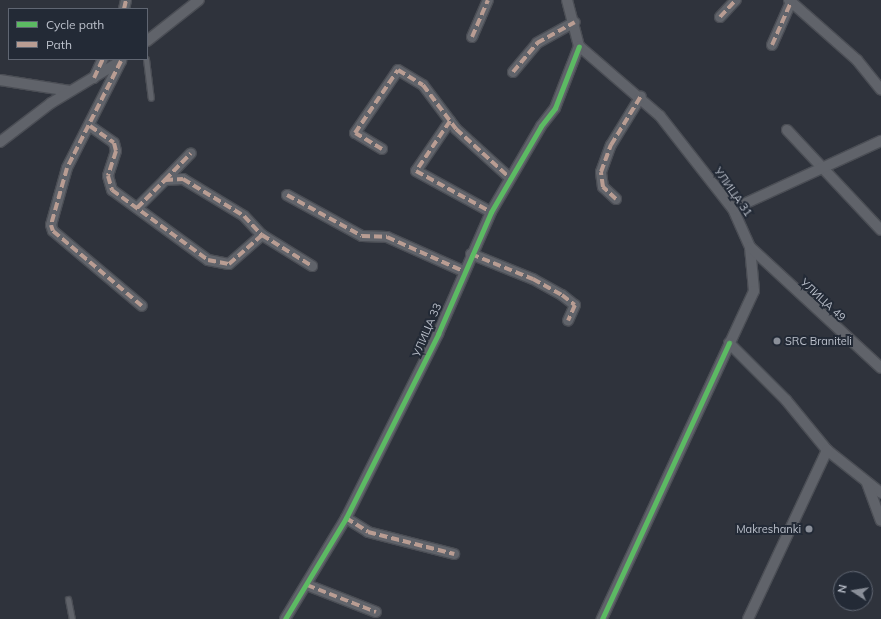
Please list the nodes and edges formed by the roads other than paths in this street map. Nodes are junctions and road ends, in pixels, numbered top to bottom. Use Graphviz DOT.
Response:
graph roads {
  1 [pos="199,0"];
  2 [pos="488,0"];
  3 [pos="566,0"];
  4 [pos="736,0"];
  5 [pos="790,1"];
  6 [pos="720,16"];
  7 [pos="575,22"];
  8 [pos="472,37"];
  9 [pos="148,40"];
  10 [pos="772,45"];
  11 [pos="579,46"];
  12 [pos="102,60"];
  13 [pos="122,60"];
  14 [pos="146,60"];
  15 [pos="513,72"];
  16 [pos="94,78"];
  17 [pos="0,80"];
  18 [pos="881,90"];
  19 [pos="70,91"];
  20 [pos="641,96"];
  21 [pos="151,98"];
  22 [pos="450,121"];
  23 [pos="90,126"];
  24 [pos="787,130"];
  25 [pos="881,141"];
  26 [pos="0,142"];
  27 [pos="382,149"];
  28 [pos="191,153"];
  29 [pos="824,165"];
  30 [pos="510,177"];
  31 [pos="165,180"];
  32 [pos="287,195"];
  33 [pos="616,199"];
  34 [pos="136,208"];
  35 [pos="733,209"];
  36 [pos="491,212"];
  37 [pos="881,230"];
  38 [pos="262,235"];
  39 [pos="750,247"];
  40 [pos="471,254"];
  41 [pos="312,266"];
  42 [pos="463,271"];
  43 [pos="142,306"];
  44 [pos="568,321"];
  45 [pos="729,343"];
  46 [pos="881,368"];
  47 [pos="827,450"];
  48 [pos="867,483"];
  49 [pos="881,493"];
  50 [pos="346,518"];
  51 [pos="881,521"];
  52 [pos="454,554"];
  53 [pos="307,585"];
  54 [pos="68,599"];
  55 [pos="376,612"];
  56 [pos="72,619"];
  57 [pos="285,619"];
  58 [pos="602,619"];
  59 [pos="748,619"];
  1 -- 9 [label="street"];
  2 -- 8 [label="street"];
  3 -- 7 [label="street"];
  4 -- 6 [label="street"];
  5 -- 10 [label="street"];
  5 -- 18 [label="street"];
  7 -- 11 [label="street"];
  7 -- 15 [label="street"];
  11 -- 20 [label="street, УЛИЦА 31"];
  11 -- 30 [label="street, УЛИЦА 33"];
  12 -- 16 [label="street"];
  13 -- 16 [label="street"];
  13 -- 23 [label="street"];
  14 -- 21 [label="lane"];
  16 -- 19 [label="street"];
  17 -- 19 [label="street"];
  19 -- 26 [label="street"];
  20 -- 33 [label="street"];
  20 -- 35 [label="street, УЛИЦА 31"];
  22 -- 27 [label="street"];
  22 -- 30 [label="street"];
  22 -- 36 [label="street"];
  23 -- 34 [label="street"];
  23 -- 43 [label="street"];
  24 -- 29 [label="street"];
  25 -- 29 [label="street"];
  28 -- 31 [label="street"];
  29 -- 35 [label="street"];
  29 -- 37 [label="street"];
  30 -- 36 [label="street, УЛИЦА 33"];
  31 -- 34 [label="street"];
  31 -- 38 [label="street"];
  32 -- 42 [label="street"];
  34 -- 38 [label="street"];
  35 -- 39 [label="street, УЛИЦА 31"];
  36 -- 40 [label="street, УЛИЦА 33"];
  38 -- 41 [label="street"];
  39 -- 45 [label="street, УЛИЦА 31"];
  39 -- 46 [label="street, УЛИЦА 49"];
  40 -- 42 [label="street, УЛИЦА 33"];
  40 -- 44 [label="street"];
  42 -- 50 [label="street, УЛИЦА 33"];
  45 -- 47 [label="street"];
  45 -- 58 [label="street, УЛИЦА 31"];
  47 -- 48 [label="street"];
  47 -- 59 [label="street"];
  48 -- 49 [label="street"];
  48 -- 51 [label="street"];
  50 -- 52 [label="street"];
  50 -- 53 [label="street, УЛИЦА 33"];
  53 -- 55 [label="street"];
  53 -- 57 [label="street, УЛИЦА 33"];
  54 -- 56 [label="lane"];
}
